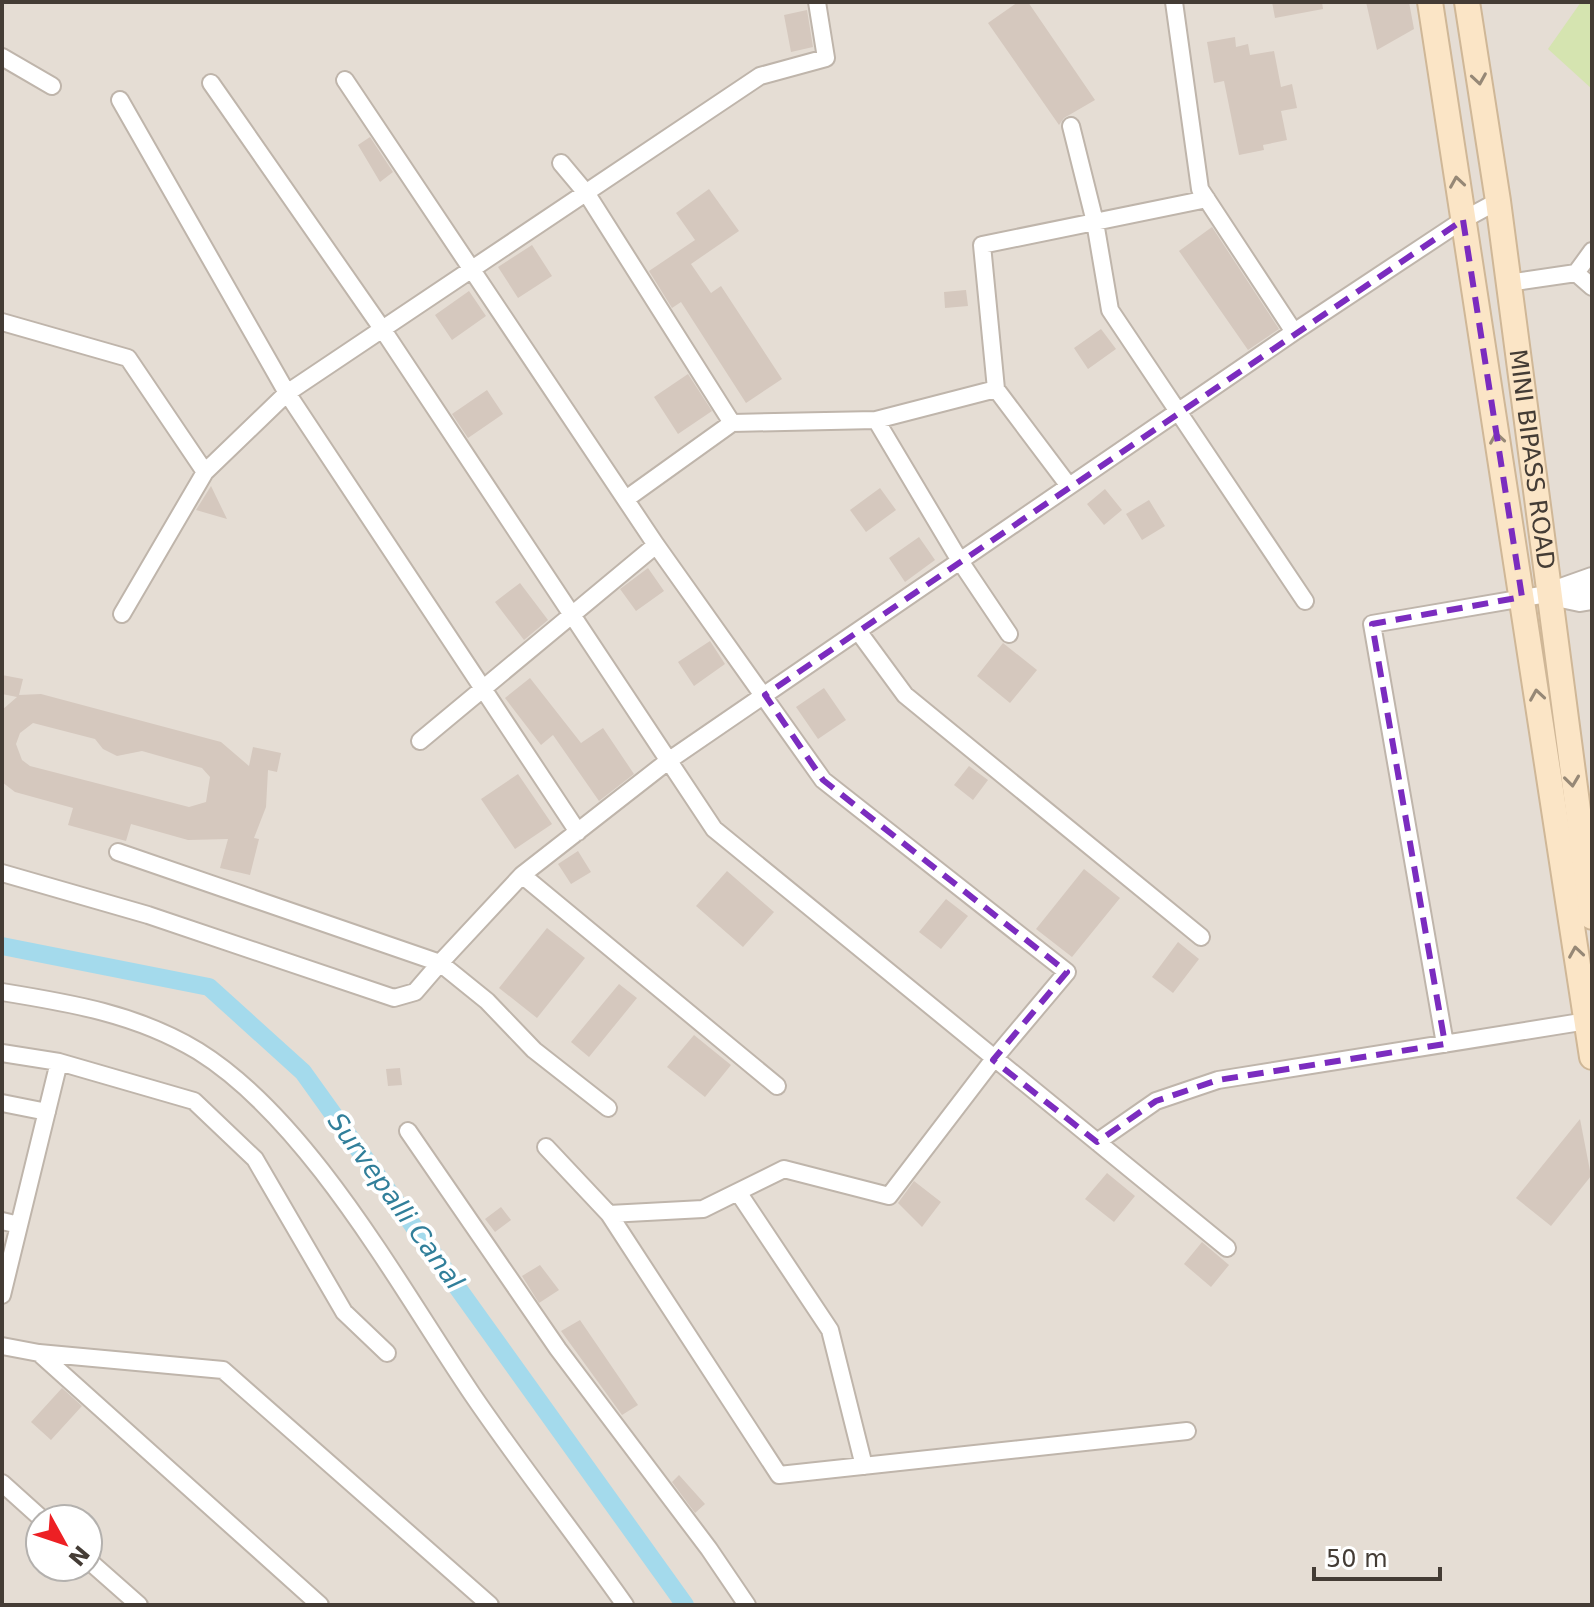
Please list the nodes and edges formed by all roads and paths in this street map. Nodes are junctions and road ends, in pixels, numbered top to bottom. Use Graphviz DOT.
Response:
graph roads {
  1 [pos="817,2"];
  2 [pos="1174,2"];
  3 [pos="1430,2"];
  4 [pos="1467,2"];
  5 [pos="2,57"];
  6 [pos="345,80"];
  7 [pos="211,83"];
  8 [pos="52,86"];
  9 [pos="120,100"];
  10 [pos="1071,126"];
  11 [pos="561,163"];
  12 [pos="587,194"];
  13 [pos="1207,199"];
  14 [pos="1498,201"];
  15 [pos="1463,220"];
  16 [pos="1095,222"];
  17 [pos="1592,251"];
  18 [pos="475,269"];
  19 [pos="1576,273"];
  20 [pos="1508,283"];
  21 [pos="1592,287"];
  22 [pos="2,322"];
  23 [pos="383,330"];
  24 [pos="1294,332"];
  25 [pos="996,389"];
  26 [pos="287,393"];
  27 [pos="1178,411"];
  28 [pos="876,420"];
  29 [pos="732,423"];
  30 [pos="205,472"];
  31 [pos="1069,486"];
  32 [pos="626,499"];
  33 [pos="656,545"];
  34 [pos="960,561"];
  35 [pos="1592,578"];
  36 [pos="1547,594"];
  37 [pos="1522,597"];
  38 [pos="1305,601"];
  39 [pos="1588,603"];
  40 [pos="122,614"];
  41 [pos="572,615"];
  42 [pos="858,631"];
  43 [pos="1009,634"];
  44 [pos="485,687"];
  45 [pos="765,695"];
  46 [pos="420,741"];
  47 [pos="668,761"];
  48 [pos="1585,829"];
  49 [pos="578,832"];
  50 [pos="118,852"];
  51 [pos="2,873"];
  52 [pos="522,875"];
  53 [pos="1592,917"];
  54 [pos="1201,937"];
  55 [pos="440,963"];
  56 [pos="2,992"];
  57 [pos="1587,1021"];
  58 [pos="1445,1044"];
  59 [pos="2,1053"];
  60 [pos="1592,1057"];
  61 [pos="993,1060"];
  62 [pos="59,1062"];
  63 [pos="777,1086"];
  64 [pos="2,1103"];
  65 [pos="608,1108"];
  66 [pos="47,1112"];
  67 [pos="408,1131"];
  68 [pos="1097,1142"];
  69 [pos="546,1147"];
  70 [pos="738,1192"];
  71 [pos="609,1214"];
  72 [pos="2,1221"];
  73 [pos="19,1225"];
  74 [pos="1227,1248"];
  75 [pos="2,1295"];
  76 [pos="2,1346"];
  77 [pos="39,1353"];
  78 [pos="387,1353"];
  79 [pos="1187,1431"];
  80 [pos="864,1466"];
  81 [pos="2,1483"];
  82 [pos="24,1503"];
  83 [pos="104,1574"];
  84 [pos="139,1605"];
  85 [pos="320,1605"];
  86 [pos="490,1605"];
  87 [pos="625,1605"];
  88 [pos="747,1605"];
  1 -- 12 [label="street"];
  2 -- 13 [label="street"];
  15 -- 3 [label="main road, one-way"];
  4 -- 14 [label="main road, MINI BIPASS ROAD, one-way"];
  5 -- 8 [label="street"];
  6 -- 18 [label="street"];
  7 -- 23 [label="street"];
  9 -- 26 [label="street"];
  10 -- 16 [label="street"];
  11 -- 12 [label="street"];
  12 -- 18 [label="street"];
  12 -- 29 [label="street"];
  13 -- 16 [label="street"];
  13 -- 24 [label="street"];
  14 -- 15 [label="street"];
  14 -- 20 [label="main road, MINI BIPASS ROAD"];
  15 -- 24 [label="street"];
  37 -- 15 [label="main road, one-way"];
  16 -- 25 [label="street"];
  16 -- 27 [label="street"];
  17 -- 19 [label="street"];
  18 -- 23 [label="street"];
  18 -- 32 [label="street"];
  19 -- 20 [label="street"];
  19 -- 21 [label="street"];
  20 -- 36 [label="main road, MINI BIPASS ROAD"];
  22 -- 30 [label="street"];
  23 -- 26 [label="street"];
  23 -- 41 [label="street"];
  24 -- 27 [label="street"];
  25 -- 28 [label="street"];
  25 -- 31 [label="street"];
  26 -- 30 [label="street"];
  26 -- 44 [label="street"];
  27 -- 31 [label="street"];
  27 -- 38 [label="street"];
  28 -- 29 [label="street"];
  28 -- 34 [label="street"];
  29 -- 32 [label="street"];
  30 -- 40 [label="street"];
  31 -- 34 [label="street"];
  32 -- 33 [label="street"];
  33 -- 41 [label="street"];
  33 -- 45 [label="street"];
  34 -- 42 [label="street"];
  34 -- 43 [label="street"];
  35 -- 36 [label="street"];
  36 -- 37 [label="street"];
  36 -- 39 [label="street"];
  36 -- 48 [label="main road, MINI BIPASS ROAD, one-way"];
  57 -- 37 [label="main road, one-way"];
  37 -- 58 [label="street"];
  41 -- 44 [label="street"];
  41 -- 47 [label="street"];
  42 -- 45 [label="street"];
  42 -- 54 [label="street"];
  44 -- 46 [label="street"];
  44 -- 49 [label="street"];
  45 -- 47 [label="street"];
  45 -- 61 [label="street"];
  47 -- 49 [label="street"];
  47 -- 61 [label="street"];
  48 -- 53 [label="main road, MINI BIPASS ROAD"];
  49 -- 52 [label="street"];
  50 -- 55 [label="street"];
  51 -- 55 [label="street"];
  52 -- 55 [label="street"];
  52 -- 63 [label="street"];
  55 -- 65 [label="street"];
  56 -- 87 [label="street"];
  57 -- 58 [label="street"];
  57 -- 60 [label="main road"];
  58 -- 68 [label="street"];
  59 -- 62 [label="street"];
  61 -- 68 [label="street"];
  61 -- 70 [label="street"];
  62 -- 66 [label="street"];
  62 -- 78 [label="street"];
  64 -- 66 [label="street"];
  66 -- 73 [label="street"];
  67 -- 88 [label="street"];
  68 -- 74 [label="street"];
  69 -- 71 [label="street"];
  70 -- 71 [label="street"];
  70 -- 80 [label="street"];
  71 -- 80 [label="street"];
  72 -- 73 [label="street"];
  73 -- 75 [label="street"];
  76 -- 77 [label="street"];
  77 -- 85 [label="street"];
  77 -- 86 [label="street"];
  79 -- 80 [label="street"];
  81 -- 82 [label="street"];
  83 -- 84 [label="street"];
}
